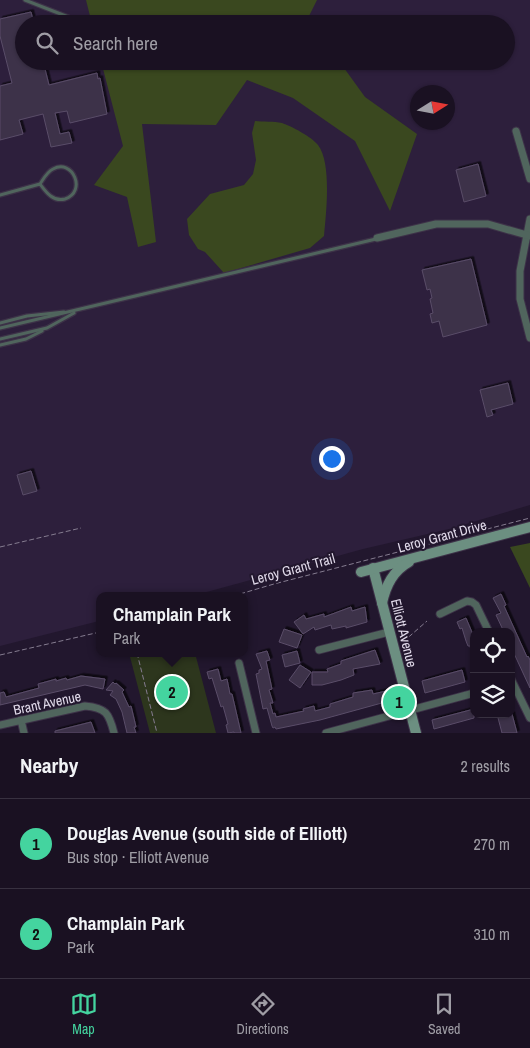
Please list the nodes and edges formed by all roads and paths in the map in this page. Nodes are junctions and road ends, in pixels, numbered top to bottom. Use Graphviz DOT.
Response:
graph roads {
  1 [pos="25,0"];
  2 [pos="63,15"];
  3 [pos="516,131"];
  4 [pos="530,179"];
  5 [pos="40,184"];
  6 [pos="0,195"];
  7 [pos="530,219"];
  8 [pos="529,236"];
  9 [pos="377,238"];
  10 [pos="79,310"];
  11 [pos="0,323"];
  12 [pos="0,328"];
  13 [pos="46,328"];
  14 [pos="530,338"];
  15 [pos="0,340"];
  16 [pos="0,345"];
  17 [pos="530,518"];
  18 [pos="530,527"];
  19 [pos="81,528"];
  20 [pos="0,547"];
  21 [pos="419,556"];
  22 [pos="359,567"];
  23 [pos="373,568"];
  24 [pos="248,593"];
  25 [pos="382,604"];
  26 [pos="440,614"];
  27 [pos="428,621"];
  28 [pos="487,628"];
  29 [pos="388,632"];
  30 [pos="96,633"];
  31 [pos="403,642"];
  32 [pos="319,650"];
  33 [pos="0,655"];
  34 [pos="137,657"];
  35 [pos="238,663"];
  36 [pos="515,687"];
  37 [pos="470,694"];
  38 [pos="410,711"];
  39 [pos="530,718"];
  40 [pos="21,720"];
  41 [pos="0,725"];
  42 [pos="24,733"];
  43 [pos="114,733"];
  44 [pos="157,733"];
  45 [pos="256,733"];
  46 [pos="326,733"];
  47 [pos="416,733"];
  1 -- 2 [label="lane"];
  3 -- 4 [label="street"];
  5 -- 5 [label="lane"];
  5 -- 6 [label="lane"];
  7 -- 8 [label="street"];
  8 -- 9 [label="street"];
  8 -- 14 [label="street"];
  9 -- 10 [label="lane"];
  10 -- 11 [label="lane"];
  10 -- 12 [label="lane"];
  10 -- 13 [label="lane"];
  13 -- 15 [label="lane"];
  13 -- 16 [label="lane"];
  17 -- 22 [label="path, Leroy Grant Trail"];
  18 -- 21 [label="street, Leroy Grant Drive"];
  19 -- 20 [label="path"];
  21 -- 23 [label="street, Leroy Grant Drive"];
  21 -- 25 [label="street"];
  22 -- 23 [label="street, Leroy Grant Drive"];
  22 -- 24 [label="path, Leroy Grant Trail"];
  23 -- 25 [label="street, Elliott Avenue"];
  25 -- 29 [label="street, Elliott Avenue"];
  26 -- 28 [label="street"];
  27 -- 31 [label="path"];
  29 -- 32 [label="street"];
  29 -- 38 [label="street, Elliott Avenue"];
  30 -- 33 [label="path"];
  34 -- 44 [label="path"];
  35 -- 45 [label="street"];
  36 -- 39 [label="street"];
  37 -- 38 [label="street"];
  38 -- 46 [label="street"];
  38 -- 47 [label="street, Elliott Avenue"];
  40 -- 41 [label="street, Brant Avenue"];
  40 -- 42 [label="street"];
  40 -- 43 [label="street, Brant Avenue"];
}
